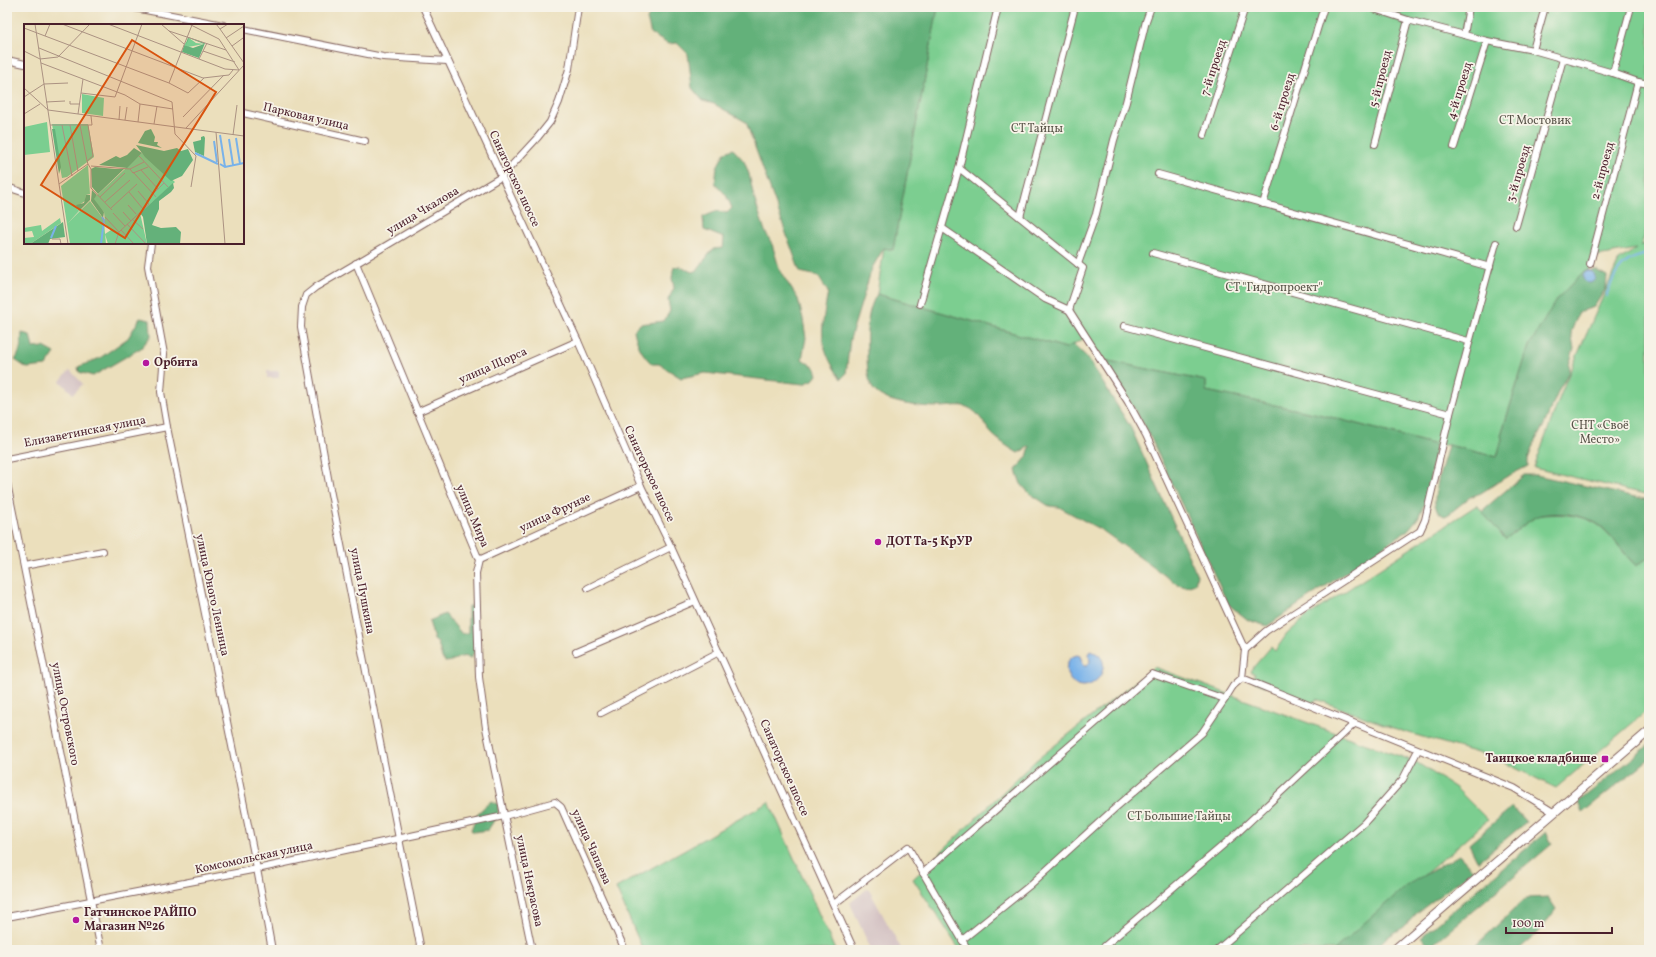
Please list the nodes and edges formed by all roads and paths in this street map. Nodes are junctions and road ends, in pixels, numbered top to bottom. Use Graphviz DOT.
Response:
graph roads {
  1 [pos="130,7"];
  2 [pos="423,7"];
  3 [pos="578,7"];
  4 [pos="998,7"];
  5 [pos="1075,7"];
  6 [pos="1151,7"];
  7 [pos="1245,7"];
  8 [pos="1324,7"];
  9 [pos="1368,7"];
  10 [pos="1469,7"];
  11 [pos="1545,7"];
  12 [pos="1632,7"];
  13 [pos="1408,20"];
  14 [pos="218,24"];
  15 [pos="244,29"];
  16 [pos="1464,35"];
  17 [pos="1487,41"];
  18 [pos="1533,50"];
  19 [pos="1563,59"];
  20 [pos="7,60"];
  21 [pos="447,61"];
  22 [pos="24,64"];
  23 [pos="1613,72"];
  24 [pos="1638,82"];
  25 [pos="1649,84"];
  26 [pos="244,113"];
  27 [pos="1204,135"];
  28 [pos="365,141"];
  29 [pos="1375,144"];
  30 [pos="1454,147"];
  31 [pos="959,168"];
  32 [pos="1158,174"];
  33 [pos="501,177"];
  34 [pos="7,187"];
  35 [pos="24,193"];
  36 [pos="1263,204"];
  37 [pos="1020,217"];
  38 [pos="1516,226"];
  39 [pos="942,228"];
  40 [pos="1496,242"];
  41 [pos="151,244"];
  42 [pos="1153,253"];
  43 [pos="356,263"];
  44 [pos="1078,264"];
  45 [pos="1590,264"];
  46 [pos="1490,267"];
  47 [pos="920,304"];
  48 [pos="1069,310"];
  49 [pos="1124,326"];
  50 [pos="578,341"];
  51 [pos="1468,341"];
  52 [pos="417,412"];
  53 [pos="1450,414"];
  54 [pos="167,427"];
  55 [pos="7,459"];
  56 [pos="7,482"];
  57 [pos="641,486"];
  58 [pos="671,547"];
  59 [pos="103,551"];
  60 [pos="479,560"];
  61 [pos="24,566"];
  62 [pos="588,588"];
  63 [pos="695,601"];
  64 [pos="1245,650"];
  65 [pos="576,652"];
  66 [pos="719,652"];
  67 [pos="1242,678"];
  68 [pos="1225,699"];
  69 [pos="601,713"];
  70 [pos="1354,724"];
  71 [pos="1649,731"];
  72 [pos="1418,750"];
  73 [pos="1554,812"];
  74 [pos="504,816"];
  75 [pos="400,838"];
  76 [pos="257,869"];
  77 [pos="923,873"];
  78 [pos="92,902"];
  79 [pos="834,904"];
  80 [pos="7,917"];
  81 [pos="962,940"];
  82 [pos="101,950"];
  83 [pos="272,950"];
  84 [pos="421,950"];
  85 [pos="532,950"];
  86 [pos="625,950"];
  87 [pos="854,950"];
  88 [pos="968,950"];
  89 [pos="1100,950"];
  90 [pos="1217,950"];
  91 [pos="1394,950"];
  1 -- 14 [label="street"];
  2 -- 21 [label="street, Санаторское шоссе"];
  3 -- 33 [label="street, улица Чкалова"];
  4 -- 31 [label="street"];
  5 -- 37 [label="street"];
  6 -- 44 [label="street"];
  7 -- 27 [label="street, 7-й проезд"];
  8 -- 36 [label="street, 6-й проезд"];
  9 -- 13 [label="street"];
  10 -- 16 [label="street"];
  11 -- 18 [label="street"];
  12 -- 23 [label="street"];
  13 -- 16 [label="street"];
  13 -- 29 [label="street, 5-й проезд"];
  15 -- 21 [label="street"];
  16 -- 17 [label="street"];
  17 -- 18 [label="street"];
  17 -- 30 [label="street, 4-й проезд"];
  18 -- 19 [label="street"];
  19 -- 23 [label="street"];
  19 -- 38 [label="street, 3-й проезд"];
  20 -- 22 [label="street"];
  21 -- 33 [label="street, Санаторское шоссе"];
  23 -- 24 [label="street"];
  24 -- 25 [label="street"];
  24 -- 45 [label="street, 2-й проезд"];
  26 -- 28 [label="street, Парковая улица"];
  31 -- 37 [label="street"];
  31 -- 39 [label="street"];
  32 -- 36 [label="street"];
  33 -- 43 [label="street, улица Чкалова"];
  33 -- 50 [label="street, Санаторское шоссе"];
  34 -- 35 [label="street"];
  36 -- 46 [label="street"];
  37 -- 44 [label="street"];
  39 -- 47 [label="street"];
  39 -- 48 [label="street"];
  40 -- 46 [label="street"];
  41 -- 54 [label="street, улица Юного Ленинца"];
  42 -- 51 [label="street"];
  43 -- 52 [label="street, улица Мира"];
  43 -- 75 [label="street, улица Пушкина"];
  44 -- 48 [label="street"];
  46 -- 51 [label="street"];
  48 -- 64 [label="street"];
  49 -- 53 [label="street"];
  50 -- 52 [label="street, улица Щорса"];
  50 -- 57 [label="street, Санаторское шоссе"];
  51 -- 53 [label="street"];
  52 -- 60 [label="street, улица Мира"];
  53 -- 64 [label="street"];
  54 -- 55 [label="street, Елизаветинская улица"];
  54 -- 76 [label="street, улица Юного Ленинца"];
  56 -- 61 [label="street, улица Островского"];
  57 -- 58 [label="street, Санаторское шоссе"];
  57 -- 60 [label="street, улица Фрунзе"];
  58 -- 62 [label="street"];
  58 -- 63 [label="street, Санаторское шоссе"];
  59 -- 61 [label="street"];
  60 -- 74 [label="street, улица Мира"];
  61 -- 78 [label="street, улица Островского"];
  63 -- 65 [label="street"];
  63 -- 66 [label="street, Санаторское шоссе"];
  64 -- 67 [label="street"];
  66 -- 69 [label="street"];
  66 -- 79 [label="street, Санаторское шоссе"];
  67 -- 68 [label="street"];
  67 -- 70 [label="street"];
  68 -- 77 [label="street"];
  68 -- 81 [label="street"];
  70 -- 72 [label="street"];
  70 -- 89 [label="street"];
  71 -- 73 [label="main road"];
  72 -- 73 [label="street"];
  72 -- 90 [label="street"];
  73 -- 91 [label="main road"];
  74 -- 75 [label="street, Комсомольская улица"];
  74 -- 85 [label="street, улица Некрасова"];
  74 -- 86 [label="street, улица Чапаева"];
  75 -- 76 [label="street, Комсомольская улица"];
  75 -- 84 [label="street, улица Пушкина"];
  76 -- 78 [label="street, Комсомольская улица"];
  76 -- 83 [label="street, улица Юного Ленинца"];
  77 -- 79 [label="street"];
  77 -- 81 [label="street"];
  78 -- 80 [label="street, Комсомольская улица"];
  78 -- 82 [label="street, улица Островского"];
  79 -- 87 [label="street, Санаторское шоссе"];
  81 -- 88 [label="street"];
}
